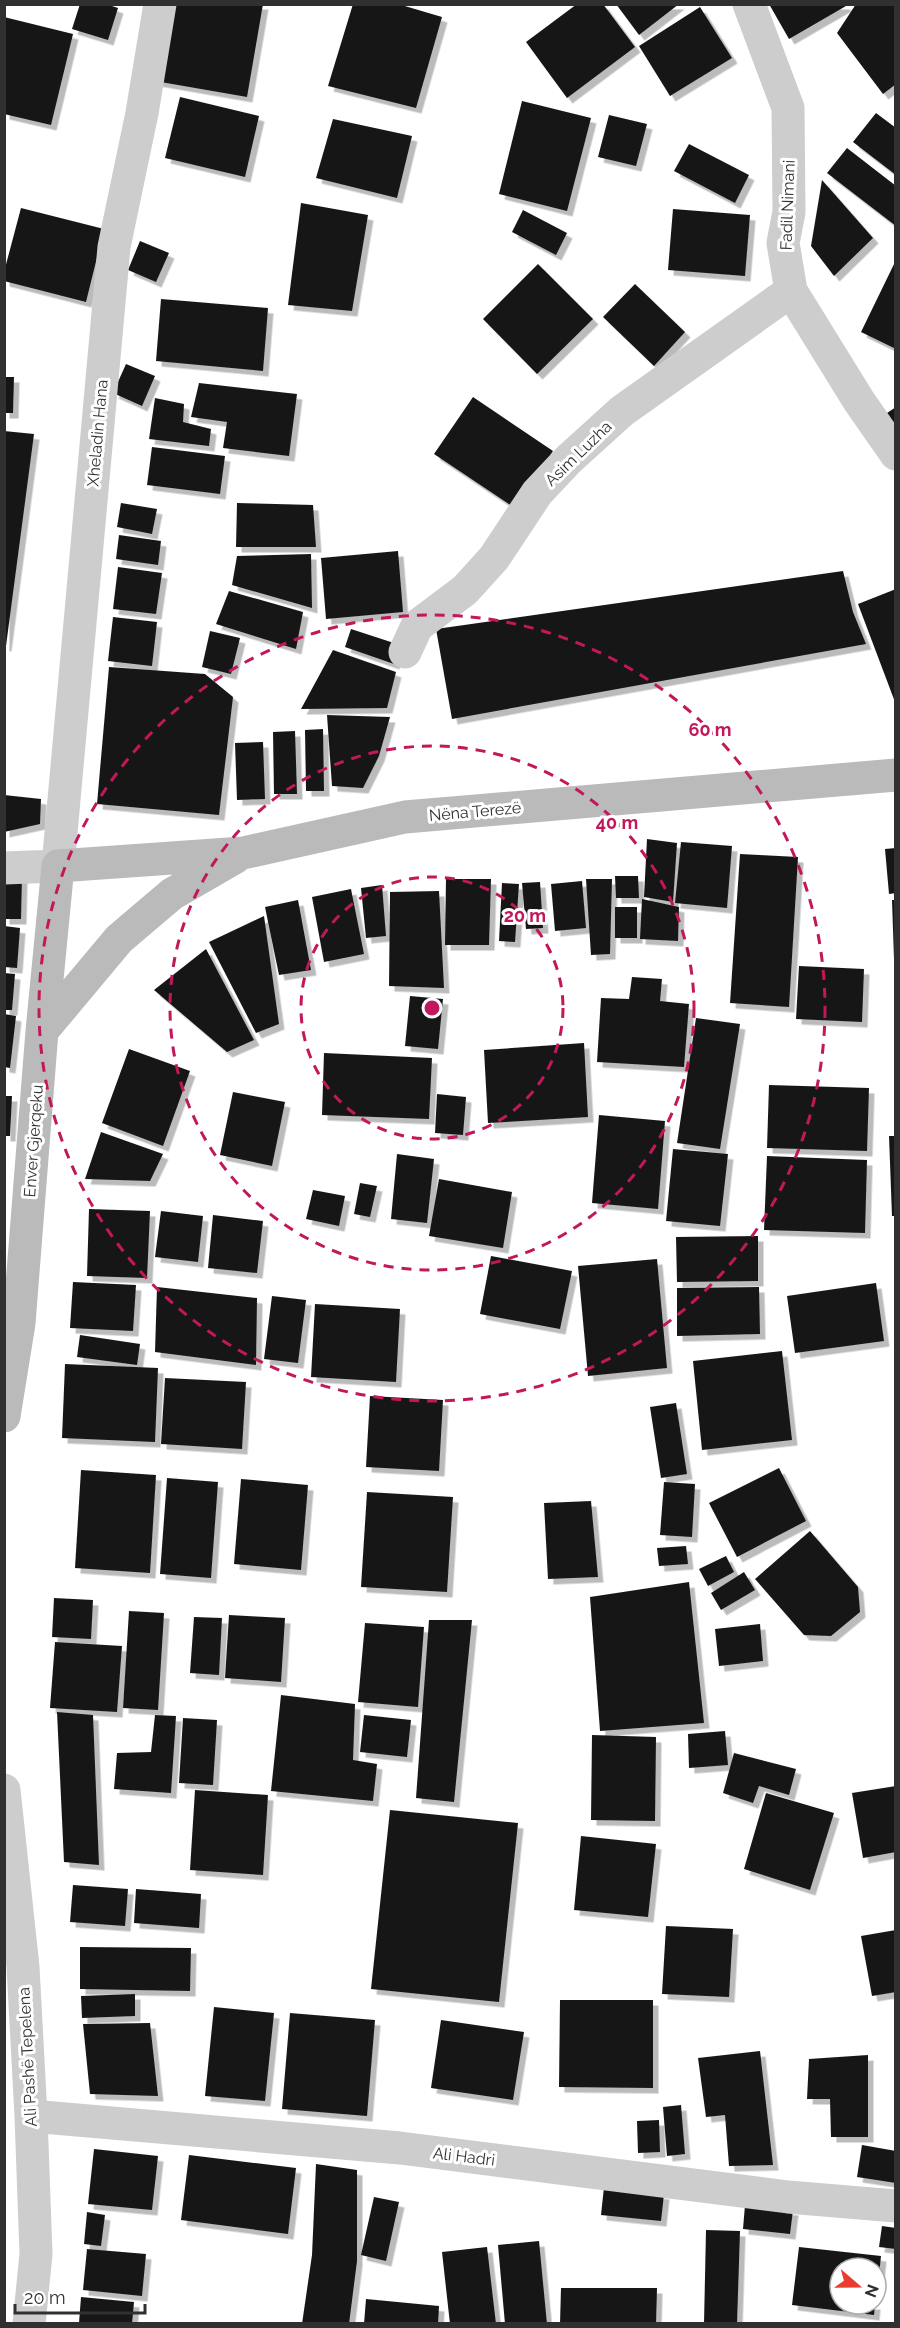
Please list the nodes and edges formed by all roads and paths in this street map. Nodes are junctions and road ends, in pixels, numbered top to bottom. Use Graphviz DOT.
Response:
graph roads {
  1 [pos="160,4"];
  2 [pos="748,4"];
  3 [pos="791,291"];
  4 [pos="896,454"];
  5 [pos="405,652"];
  6 [pos="896,775"];
  7 [pos="243,853"];
  8 [pos="58,866"];
  9 [pos="4,868"];
  10 [pos="42,1031"];
  11 [pos="4,1416"];
  12 [pos="4,1790"];
  13 [pos="30,2116"];
  14 [pos="896,2206"];
  15 [pos="29,2324"];
  1 -- 8 [label="street, Xheladin Hana"];
  2 -- 3 [label="street, Fadil Nimani"];
  3 -- 4 [label="street, Fadil Nimani"];
  3 -- 5 [label="street, Asim Luzha"];
  6 -- 7 [label="main road, Nëna Terezë"];
  7 -- 8 [label="main road, Nëna Terezë"];
  7 -- 10 [label="main road"];
  8 -- 9 [label="street"];
  8 -- 10 [label="main road, Enver Gjerqeku"];
  10 -- 11 [label="main road, Enver Gjerqeku"];
  12 -- 13 [label="street, Ali Pashë Tepelena"];
  13 -- 14 [label="street, Ali Hadri"];
  13 -- 15 [label="street, Ali Pashë Tepelena"];
}
